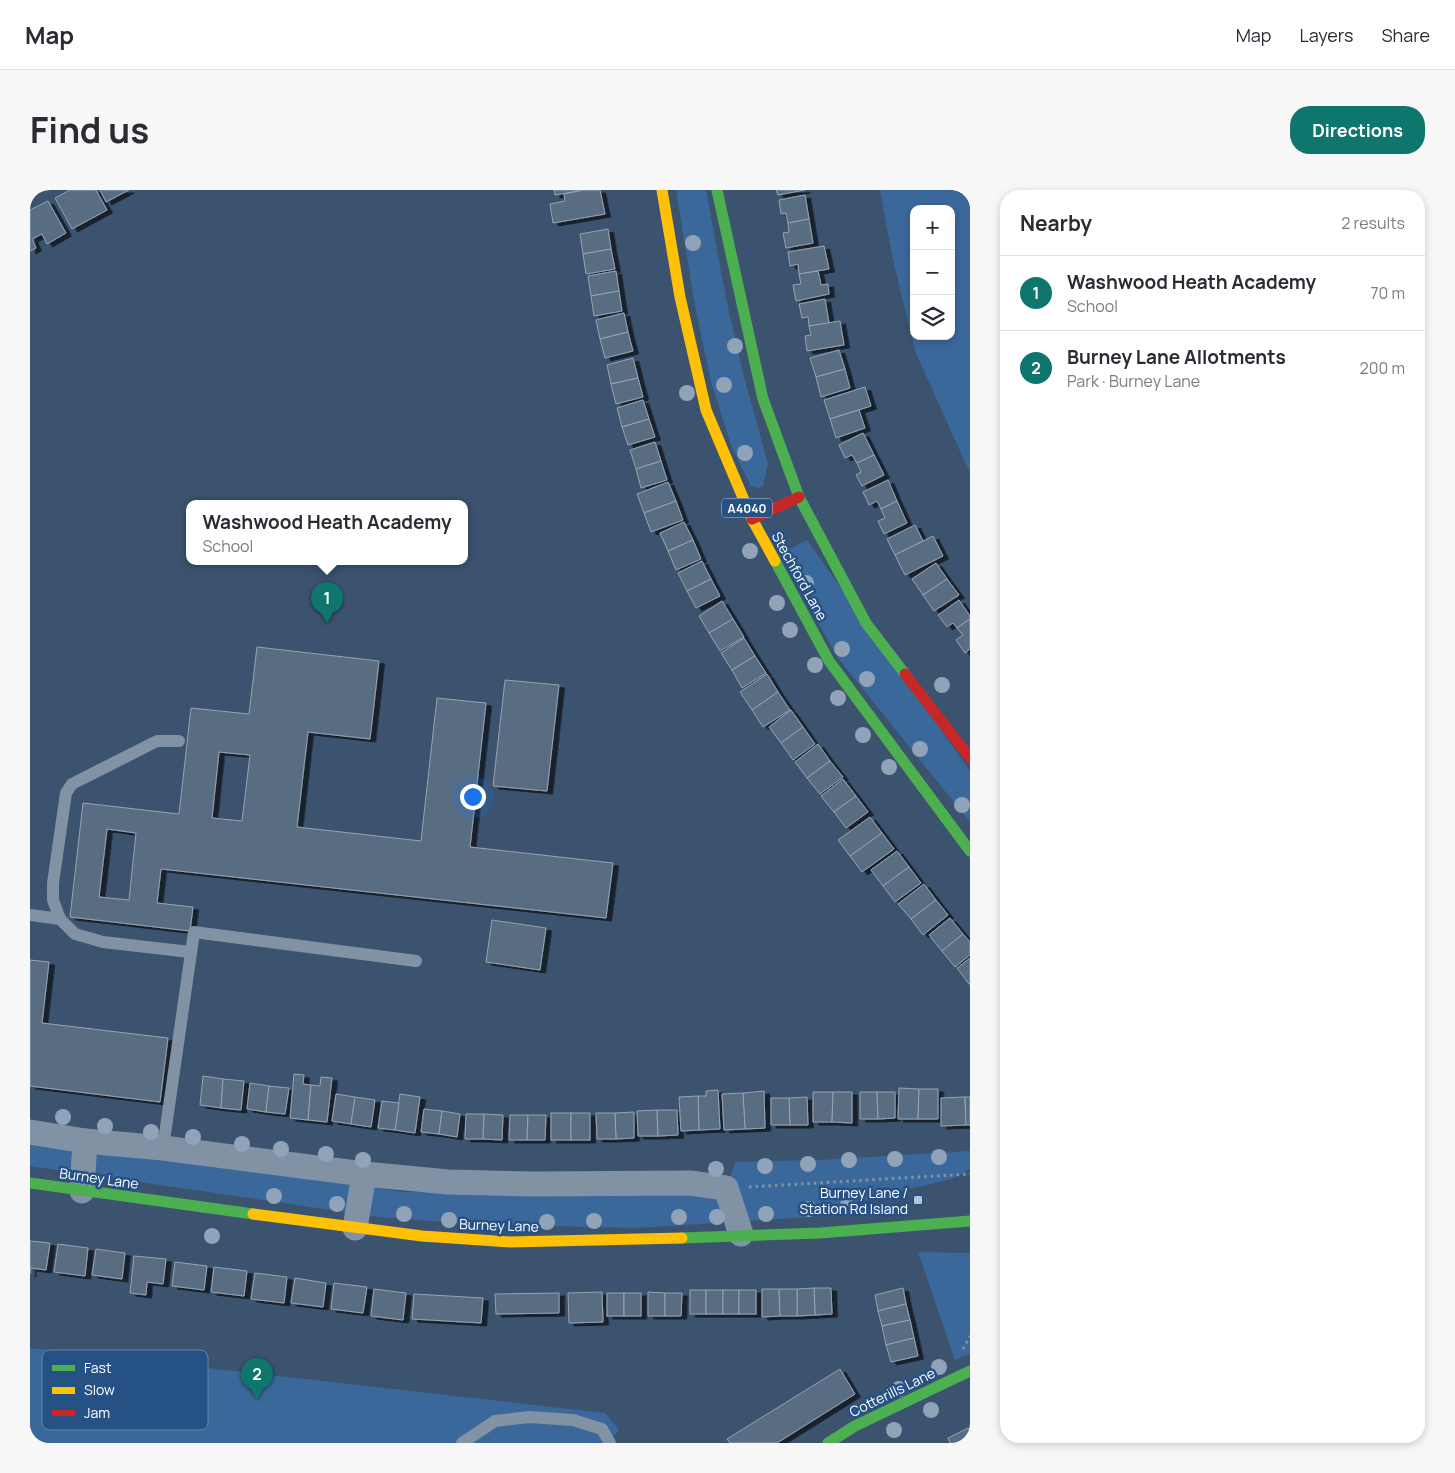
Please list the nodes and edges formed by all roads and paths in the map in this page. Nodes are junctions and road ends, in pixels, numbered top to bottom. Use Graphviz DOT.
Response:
graph roads {
  1 [pos="662,190"];
  2 [pos="718,190"];
  3 [pos="799,498"];
  4 [pos="752,519"];
  5 [pos="179,740"];
  6 [pos="970,758"];
  7 [pos="970,851"];
  8 [pos="30,915"];
  9 [pos="60,919"];
  10 [pos="190,952"];
  11 [pos="416,961"];
  12 [pos="30,1132"];
  13 [pos="85,1141"];
  14 [pos="162,1148"];
  15 [pos="364,1174"];
  16 [pos="970,1174"];
  17 [pos="30,1183"];
  18 [pos="726,1188"];
  19 [pos="82,1191"];
  20 [pos="970,1221"];
  21 [pos="355,1228"];
  22 [pos="741,1234"];
  23 [pos="970,1371"];
  24 [pos="462,1443"];
  25 [pos="610,1443"];
  26 [pos="828,1443"];
  1 -- 4 [label="main road, Stechford Lane / A4040"];
  2 -- 3 [label="main road"];
  3 -- 4 [label="main road"];
  3 -- 6 [label="main road"];
  4 -- 7 [label="main road, Stechford Lane / A4040"];
  5 -- 9 [label="lane"];
  8 -- 9 [label="lane"];
  9 -- 10 [label="lane"];
  10 -- 11 [label="lane"];
  10 -- 14 [label="lane"];
  12 -- 13 [label="street"];
  13 -- 14 [label="street"];
  13 -- 19 [label="street"];
  14 -- 15 [label="street"];
  15 -- 18 [label="street"];
  15 -- 21 [label="street"];
  16 -- 18 [label="path"];
  17 -- 19 [label="main road, Burney Lane"];
  18 -- 22 [label="street"];
  19 -- 21 [label="main road, Burney Lane"];
  20 -- 22 [label="main road, Burney Lane"];
  21 -- 22 [label="main road, Burney Lane"];
  23 -- 26 [label="main road, Cotterills Lane"];
  24 -- 25 [label="lane"];
}
